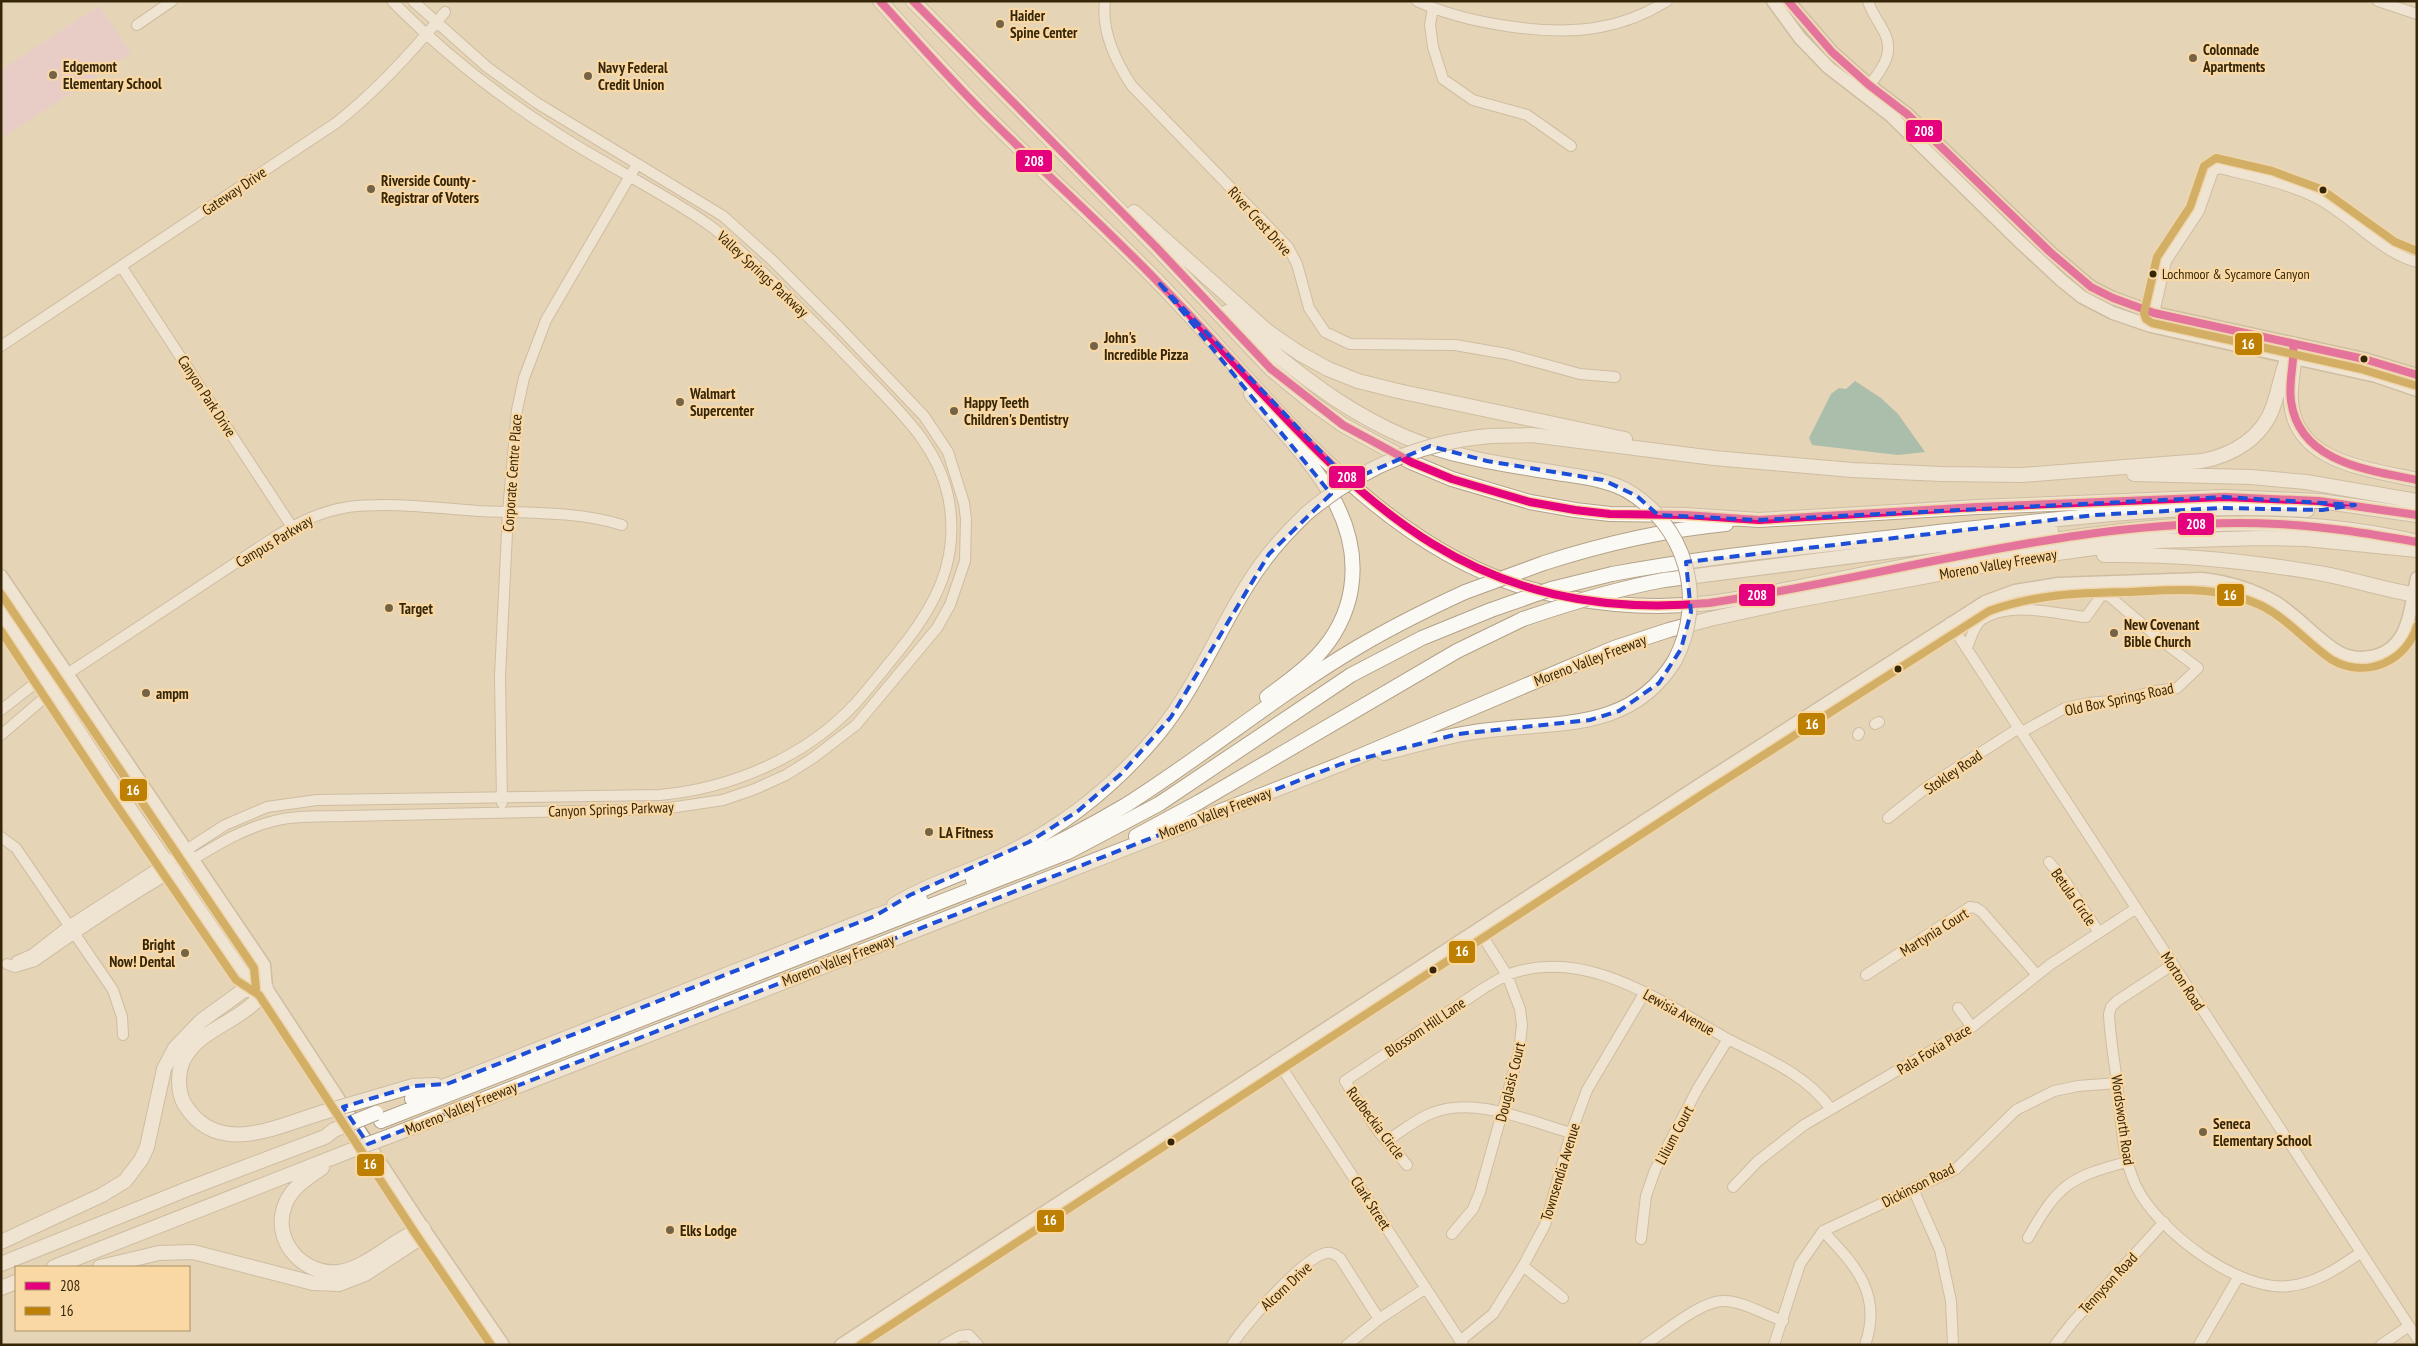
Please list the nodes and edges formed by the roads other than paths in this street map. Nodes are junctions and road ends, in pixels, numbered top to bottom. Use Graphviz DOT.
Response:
graph roads {
  1 [pos="172,1"];
  2 [pos="392,1"];
  3 [pos="413,1"];
  4 [pos="880,1"];
  5 [pos="913,1"];
  6 [pos="1106,1"];
  7 [pos="1417,1"];
  8 [pos="1667,1"];
  9 [pos="1773,1"];
  10 [pos="1788,1"];
  11 [pos="1868,1"];
  12 [pos="2378,1"];
  13 [pos="1433,8"];
  14 [pos="446,12"];
  15 [pos="2417,14"];
  16 [pos="436,23"];
  17 [pos="137,25"];
  18 [pos="425,36"];
  19 [pos="991,78"];
  20 [pos="1866,90"];
  21 [pos="1571,146"];
  22 [pos="637,164"];
  23 [pos="629,177"];
  24 [pos="1155,246"];
  25 [pos="2417,262"];
  26 [pos="121,266"];
  27 [pos="1160,284"];
  28 [pos="2154,312"];
  29 [pos="2293,344"];
  30 [pos="1,346"];
  31 [pos="2292,358"];
  32 [pos="2417,375"];
  33 [pos="1615,377"];
  34 [pos="2417,390"];
  35 [pos="1714,458"];
  36 [pos="2065,473"];
  37 [pos="2417,480"];
  38 [pos="2417,501"];
  39 [pos="2355,505"];
  40 [pos="508,512"];
  41 [pos="2417,515"];
  42 [pos="1759,520"];
  43 [pos="622,525"];
  44 [pos="292,527"];
  45 [pos="2018,540"];
  46 [pos="2417,540"];
  47 [pos="2417,550"];
  48 [pos="2098,552"];
  49 [pos="1,576"];
  50 [pos="945,576"];
  51 [pos="960,578"];
  52 [pos="2416,588"];
  53 [pos="1,592"];
  54 [pos="1,612"];
  55 [pos="30,620"];
  56 [pos="1950,623"];
  57 [pos="1966,648"];
  58 [pos="66,675"];
  59 [pos="49,686"];
  60 [pos="1,710"];
  61 [pos="2020,730"];
  62 [pos="1230,733"];
  63 [pos="1,734"];
  64 [pos="1341,764"];
  65 [pos="502,797"];
  66 [pos="502,812"];
  67 [pos="1888,818"];
  68 [pos="1,837"];
  69 [pos="189,855"];
  70 [pos="2049,862"];
  71 [pos="171,866"];
  72 [pos="1080,866"];
  73 [pos="2135,908"];
  74 [pos="875,916"];
  75 [pos="72,929"];
  76 [pos="1478,929"];
  77 [pos="2098,931"];
  78 [pos="2172,965"];
  79 [pos="1866,975"];
  80 [pos="2037,975"];
  81 [pos="1507,976"];
  82 [pos="266,988"];
  83 [pos="1645,992"];
  84 [pos="1958,1008"];
  85 [pos="1972,1027"];
  86 [pos="124,1035"];
  87 [pos="1728,1039"];
  88 [pos="1278,1062"];
  89 [pos="1345,1081"];
  90 [pos="2117,1083"];
  91 [pos="447,1084"];
  92 [pos="1832,1109"];
  93 [pos="1502,1113"];
  94 [pos="379,1117"];
  95 [pos="1571,1133"];
  96 [pos="1386,1141"];
  97 [pos="349,1152"];
  98 [pos="2127,1162"];
  99 [pos="1408,1165"];
  100 [pos="1733,1187"];
  101 [pos="1914,1190"];
  102 [pos="2164,1222"];
  103 [pos="423,1228"];
  104 [pos="1823,1230"];
  105 [pos="1452,1234"];
  106 [pos="2028,1238"];
  107 [pos="1641,1240"];
  108 [pos="1,1242"];
  109 [pos="2360,1253"];
  110 [pos="1,1264"];
  111 [pos="57,1266"];
  112 [pos="104,1266"];
  113 [pos="1524,1266"];
  114 [pos="2239,1276"];
  115 [pos="15,1282"];
  116 [pos="1,1288"];
  117 [pos="1426,1288"];
  118 [pos="15,1292"];
  119 [pos="1,1297"];
  120 [pos="1562,1298"];
  121 [pos="1379,1318"];
  122 [pos="1782,1321"];
  123 [pos="2409,1326"];
  124 [pos="2417,1338"];
  125 [pos="860,1340"];
  126 [pos="1462,1343"];
  127 [pos="503,1345"];
  128 [pos="841,1345"];
  129 [pos="944,1345"];
  130 [pos="978,1345"];
  131 [pos="1232,1345"];
  132 [pos="1347,1345"];
  133 [pos="1645,1345"];
  134 [pos="1774,1345"];
  135 [pos="1865,1345"];
  136 [pos="1954,1345"];
  137 [pos="2055,1345"];
  138 [pos="2199,1345"];
  139 [pos="2381,1345"];
  1 -- 17 [label="street"];
  2 -- 18 [label="street, Valley Springs Parkway"];
  3 -- 16 [label="street, Valley Springs Parkway"];
  4 -- 27 [label="highway"];
  5 -- 19 [label="highway"];
  6 -- 33 [label="street, River Crest Drive"];
  7 -- 13 [label="street"];
  8 -- 13 [label="street"];
  9 -- 20 [label="main road"];
  10 -- 20 [label="main road"];
  11 -- 20 [label="street"];
  12 -- 15 [label="street"];
  13 -- 21 [label="street"];
  14 -- 16 [label="street, Gateway Drive"];
  16 -- 18 [label="street, Gateway Drive"];
  16 -- 22 [label="street, Valley Springs Parkway"];
  18 -- 23 [label="street, Valley Springs Parkway"];
  18 -- 26 [label="street, Gateway Drive"];
  19 -- 24 [label="highway"];
  19 -- 35 [label="highway"];
  20 -- 28 [label="main road"];
  20 -- 31 [label="main road"];
  22 -- 23 [label="street, Corporate Centre Place"];
  22 -- 51 [label="street, Valley Springs Parkway"];
  23 -- 40 [label="street, Corporate Centre Place"];
  23 -- 50 [label="street, Valley Springs Parkway"];
  24 -- 42 [label="highway"];
  24 -- 64 [label="highway, bridge"];
  25 -- 28 [label="street"];
  26 -- 30 [label="street, Gateway Drive"];
  26 -- 44 [label="street, Canyon Park Drive"];
  27 -- 45 [label="highway"];
  27 -- 62 [label="highway"];
  28 -- 29 [label="main road"];
  29 -- 31 [label="highway"];
  29 -- 32 [label="main road"];
  31 -- 34 [label="main road"];
  31 -- 36 [label="highway"];
  31 -- 37 [label="highway"];
  35 -- 36 [label="highway"];
  35 -- 74 [label="highway, bridge"];
  36 -- 38 [label="highway"];
  39 -- 41 [label="highway"];
  39 -- 42 [label="highway"];
  39 -- 94 [label="highway, bridge"];
  40 -- 43 [label="street, Campus Parkway"];
  40 -- 44 [label="street, Campus Parkway"];
  40 -- 65 [label="street, Corporate Centre Place"];
  42 -- 62 [label="highway, Moreno Valley Freeway, bridge"];
  44 -- 58 [label="street, Campus Parkway"];
  45 -- 46 [label="highway"];
  45 -- 72 [label="highway, bridge"];
  47 -- 48 [label="highway"];
  48 -- 52 [label="highway"];
  48 -- 64 [label="highway, Moreno Valley Freeway"];
  49 -- 55 [label="main road"];
  50 -- 65 [label="street, Canyon Springs Parkway"];
  51 -- 66 [label="street, Canyon Springs Parkway"];
  52 -- 56 [label="main road"];
  53 -- 55 [label="main road"];
  54 -- 59 [label="main road"];
  55 -- 58 [label="main road"];
  56 -- 57 [label="street, Morton Road"];
  56 -- 76 [label="main road"];
  57 -- 61 [label="street, Morton Road"];
  57 -- 61 [label="street, Old Box Springs Road"];
  58 -- 59 [label="street, Campus Parkway"];
  58 -- 69 [label="main road"];
  59 -- 60 [label="street, Campus Parkway"];
  59 -- 63 [label="street, Campus Parkway"];
  59 -- 71 [label="main road"];
  61 -- 67 [label="street, Stokley Road"];
  61 -- 73 [label="street, Morton Road"];
  62 -- 74 [label="highway, Moreno Valley Freeway"];
  64 -- 72 [label="highway, Moreno Valley Freeway"];
  65 -- 66 [label="street, Corporate Centre Place"];
  65 -- 69 [label="street, Canyon Springs Parkway"];
  66 -- 69 [label="street, Canyon Springs Parkway"];
  68 -- 75 [label="street"];
  69 -- 71 [label="street, Canyon Springs Parkway"];
  69 -- 82 [label="main road"];
  70 -- 77 [label="street, Betula Circle"];
  71 -- 75 [label="street, Canyon Springs Parkway"];
  71 -- 82 [label="main road"];
  72 -- 97 [label="highway, Moreno Valley Freeway, bridge"];
  73 -- 77 [label="street, Pala Foxia Place"];
  73 -- 78 [label="street, Morton Road"];
  74 -- 91 [label="highway, Moreno Valley Freeway"];
  75 -- 75 [label="street"];
  75 -- 86 [label="street"];
  76 -- 81 [label="street, Douglasis Court"];
  76 -- 88 [label="main road"];
  77 -- 80 [label="street, Pala Foxia Place"];
  78 -- 90 [label="street, Wordsworth Road"];
  78 -- 109 [label="street, Morton Road"];
  79 -- 80 [label="street, Martynia Court"];
  80 -- 85 [label="street, Pala Foxia Place"];
  81 -- 83 [label="street, Lewisia Avenue"];
  81 -- 89 [label="street, Blossom Hill Lane"];
  81 -- 93 [label="street, Douglasis Court"];
  82 -- 91 [label="highway, bridge"];
  82 -- 103 [label="main road"];
  82 -- 108 [label="highway"];
  83 -- 87 [label="street, Lewisia Avenue"];
  83 -- 95 [label="street, Townsendia Avenue"];
  84 -- 85 [label="street"];
  85 -- 92 [label="street, Pala Foxia Place"];
  87 -- 92 [label="street, Lewisia Avenue"];
  87 -- 107 [label="street, Lilium Court"];
  88 -- 117 [label="street, Clark Street"];
  88 -- 125 [label="main road"];
  89 -- 96 [label="street, Rudbeckia Circle"];
  90 -- 98 [label="street, Wordsworth Road"];
  90 -- 101 [label="street, Dickinson Road"];
  91 -- 94 [label="highway, Moreno Valley Freeway"];
  92 -- 100 [label="street, Pala Foxia Place"];
  93 -- 95 [label="street"];
  93 -- 96 [label="street"];
  93 -- 105 [label="street, Douglasis Court"];
  94 -- 110 [label="highway, Moreno Valley Freeway, bridge"];
  95 -- 113 [label="street, Townsendia Avenue"];
  96 -- 99 [label="street, Rudbeckia Circle"];
  97 -- 103 [label="highway"];
  97 -- 111 [label="highway, Moreno Valley Freeway"];
  98 -- 102 [label="street, Wordsworth Road"];
  98 -- 106 [label="street"];
  101 -- 104 [label="street, Dickinson Road"];
  101 -- 136 [label="street"];
  102 -- 114 [label="street, Wordsworth Road"];
  102 -- 137 [label="street, Tennyson Road"];
  103 -- 112 [label="highway"];
  103 -- 127 [label="main road"];
  104 -- 122 [label="street"];
  104 -- 135 [label="street"];
  109 -- 114 [label="street, Wordsworth Road"];
  109 -- 123 [label="street, Morton Road"];
  113 -- 120 [label="street"];
  113 -- 126 [label="street, Townsendia Avenue"];
  114 -- 138 [label="street"];
  115 -- 116 [label="highway"];
  117 -- 121 [label="street"];
  117 -- 126 [label="street, Clark Street"];
  118 -- 119 [label="highway"];
  121 -- 131 [label="street, Alcorn Drive"];
  121 -- 132 [label="street"];
  122 -- 133 [label="street"];
  122 -- 134 [label="street"];
  123 -- 124 [label="street, Morton Road"];
  123 -- 139 [label="street"];
  125 -- 128 [label="main road"];
  129 -- 130 [label="street"];
}
